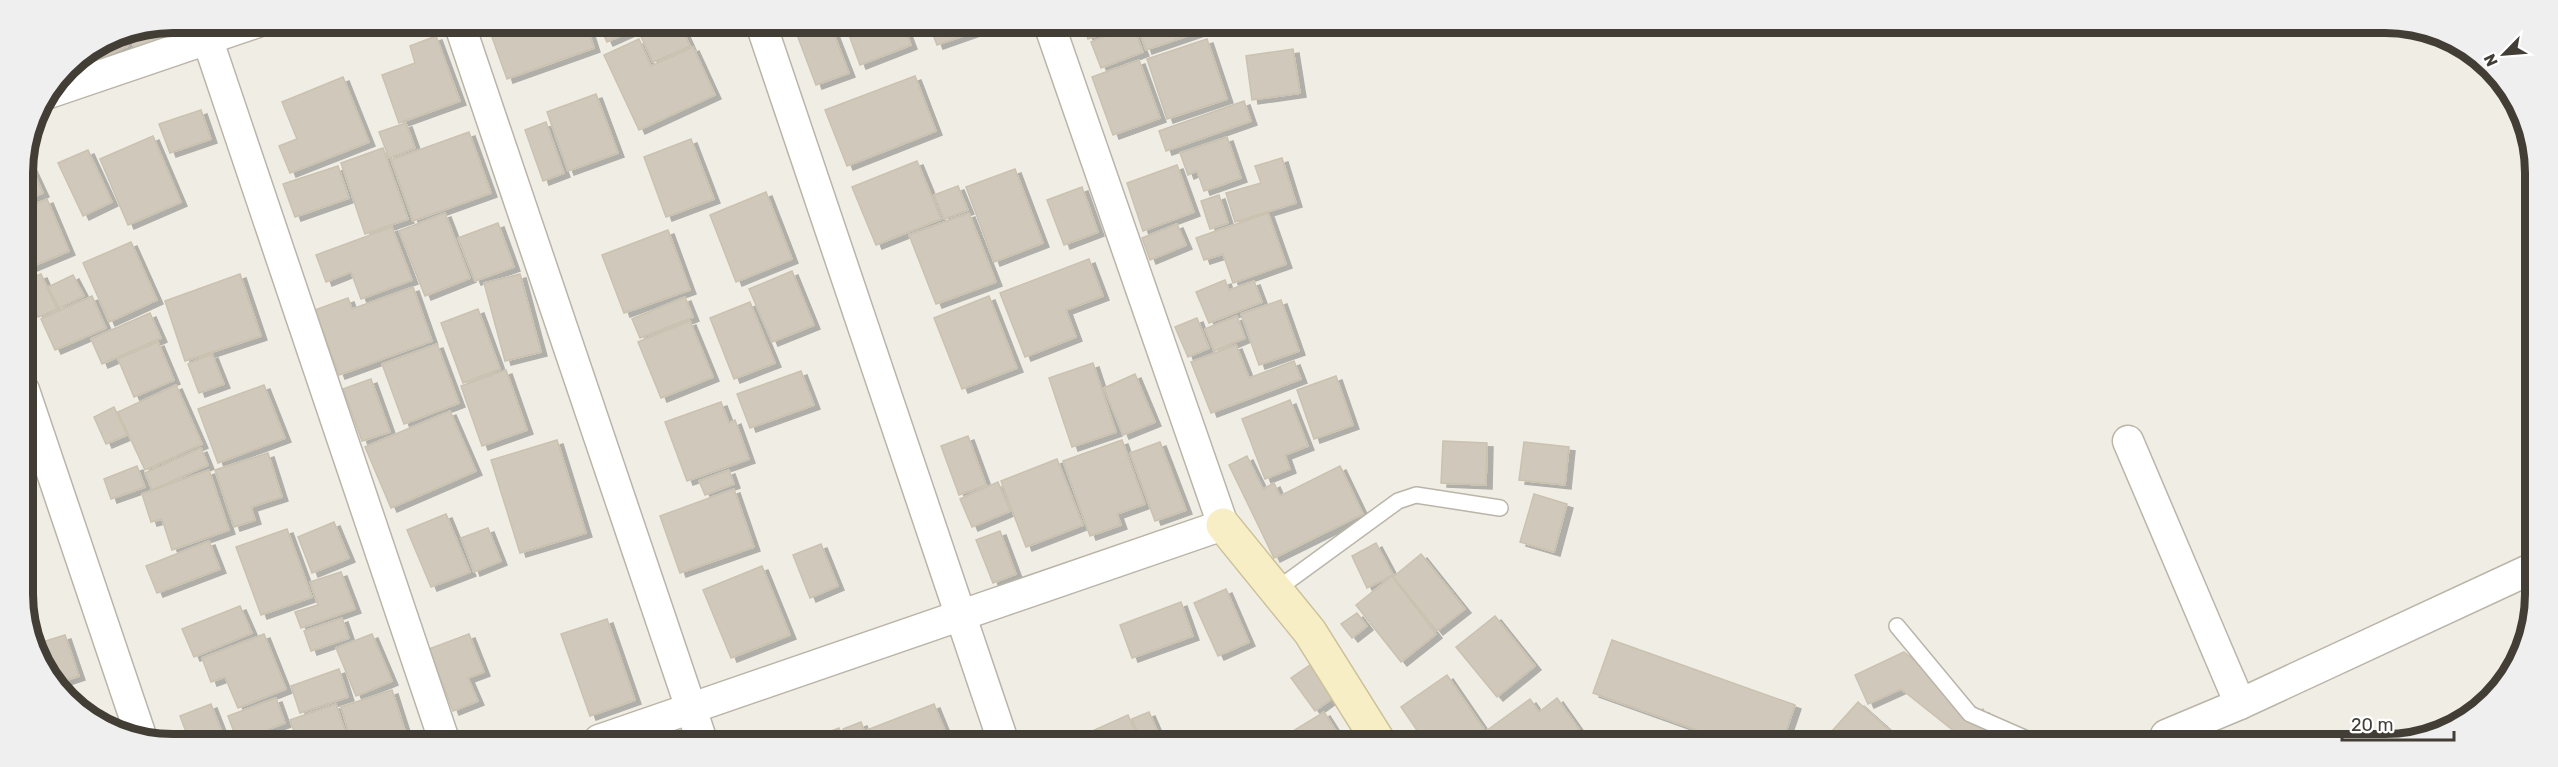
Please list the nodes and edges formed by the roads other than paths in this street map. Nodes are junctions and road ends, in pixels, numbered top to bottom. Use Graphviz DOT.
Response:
graph roads {
  1 [pos="200,33"];
  2 [pos="206,33"];
  3 [pos="462,33"];
  4 [pos="764,33"];
  5 [pos="1052,33"];
  6 [pos="63,87"];
  7 [pos="33,417"];
  8 [pos="2128,441"];
  9 [pos="1500,508"];
  10 [pos="1223,525"];
  11 [pos="2525,572"];
  12 [pos="1276,590"];
  13 [pos="961,614"];
  14 [pos="1897,626"];
  15 [pos="2240,704"];
  16 [pos="692,710"];
  17 [pos="138,729"];
  18 [pos="442,734"];
  19 [pos="618,734"];
  20 [pos="700,734"];
  21 [pos="1001,734"];
  22 [pos="1374,734"];
  23 [pos="2016,734"];
  24 [pos="2167,734"];
  1 -- 6 [label="street"];
  2 -- 18 [label="street"];
  3 -- 16 [label="street"];
  4 -- 13 [label="street"];
  5 -- 10 [label="street"];
  7 -- 17 [label="street"];
  8 -- 15 [label="street"];
  9 -- 12 [label="lane"];
  10 -- 12 [label="street"];
  10 -- 13 [label="street"];
  11 -- 15 [label="street"];
  12 -- 22 [label="street"];
  13 -- 16 [label="street"];
  13 -- 21 [label="street"];
  14 -- 23 [label="lane"];
  15 -- 24 [label="street"];
  16 -- 19 [label="street"];
  16 -- 20 [label="street"];
}
